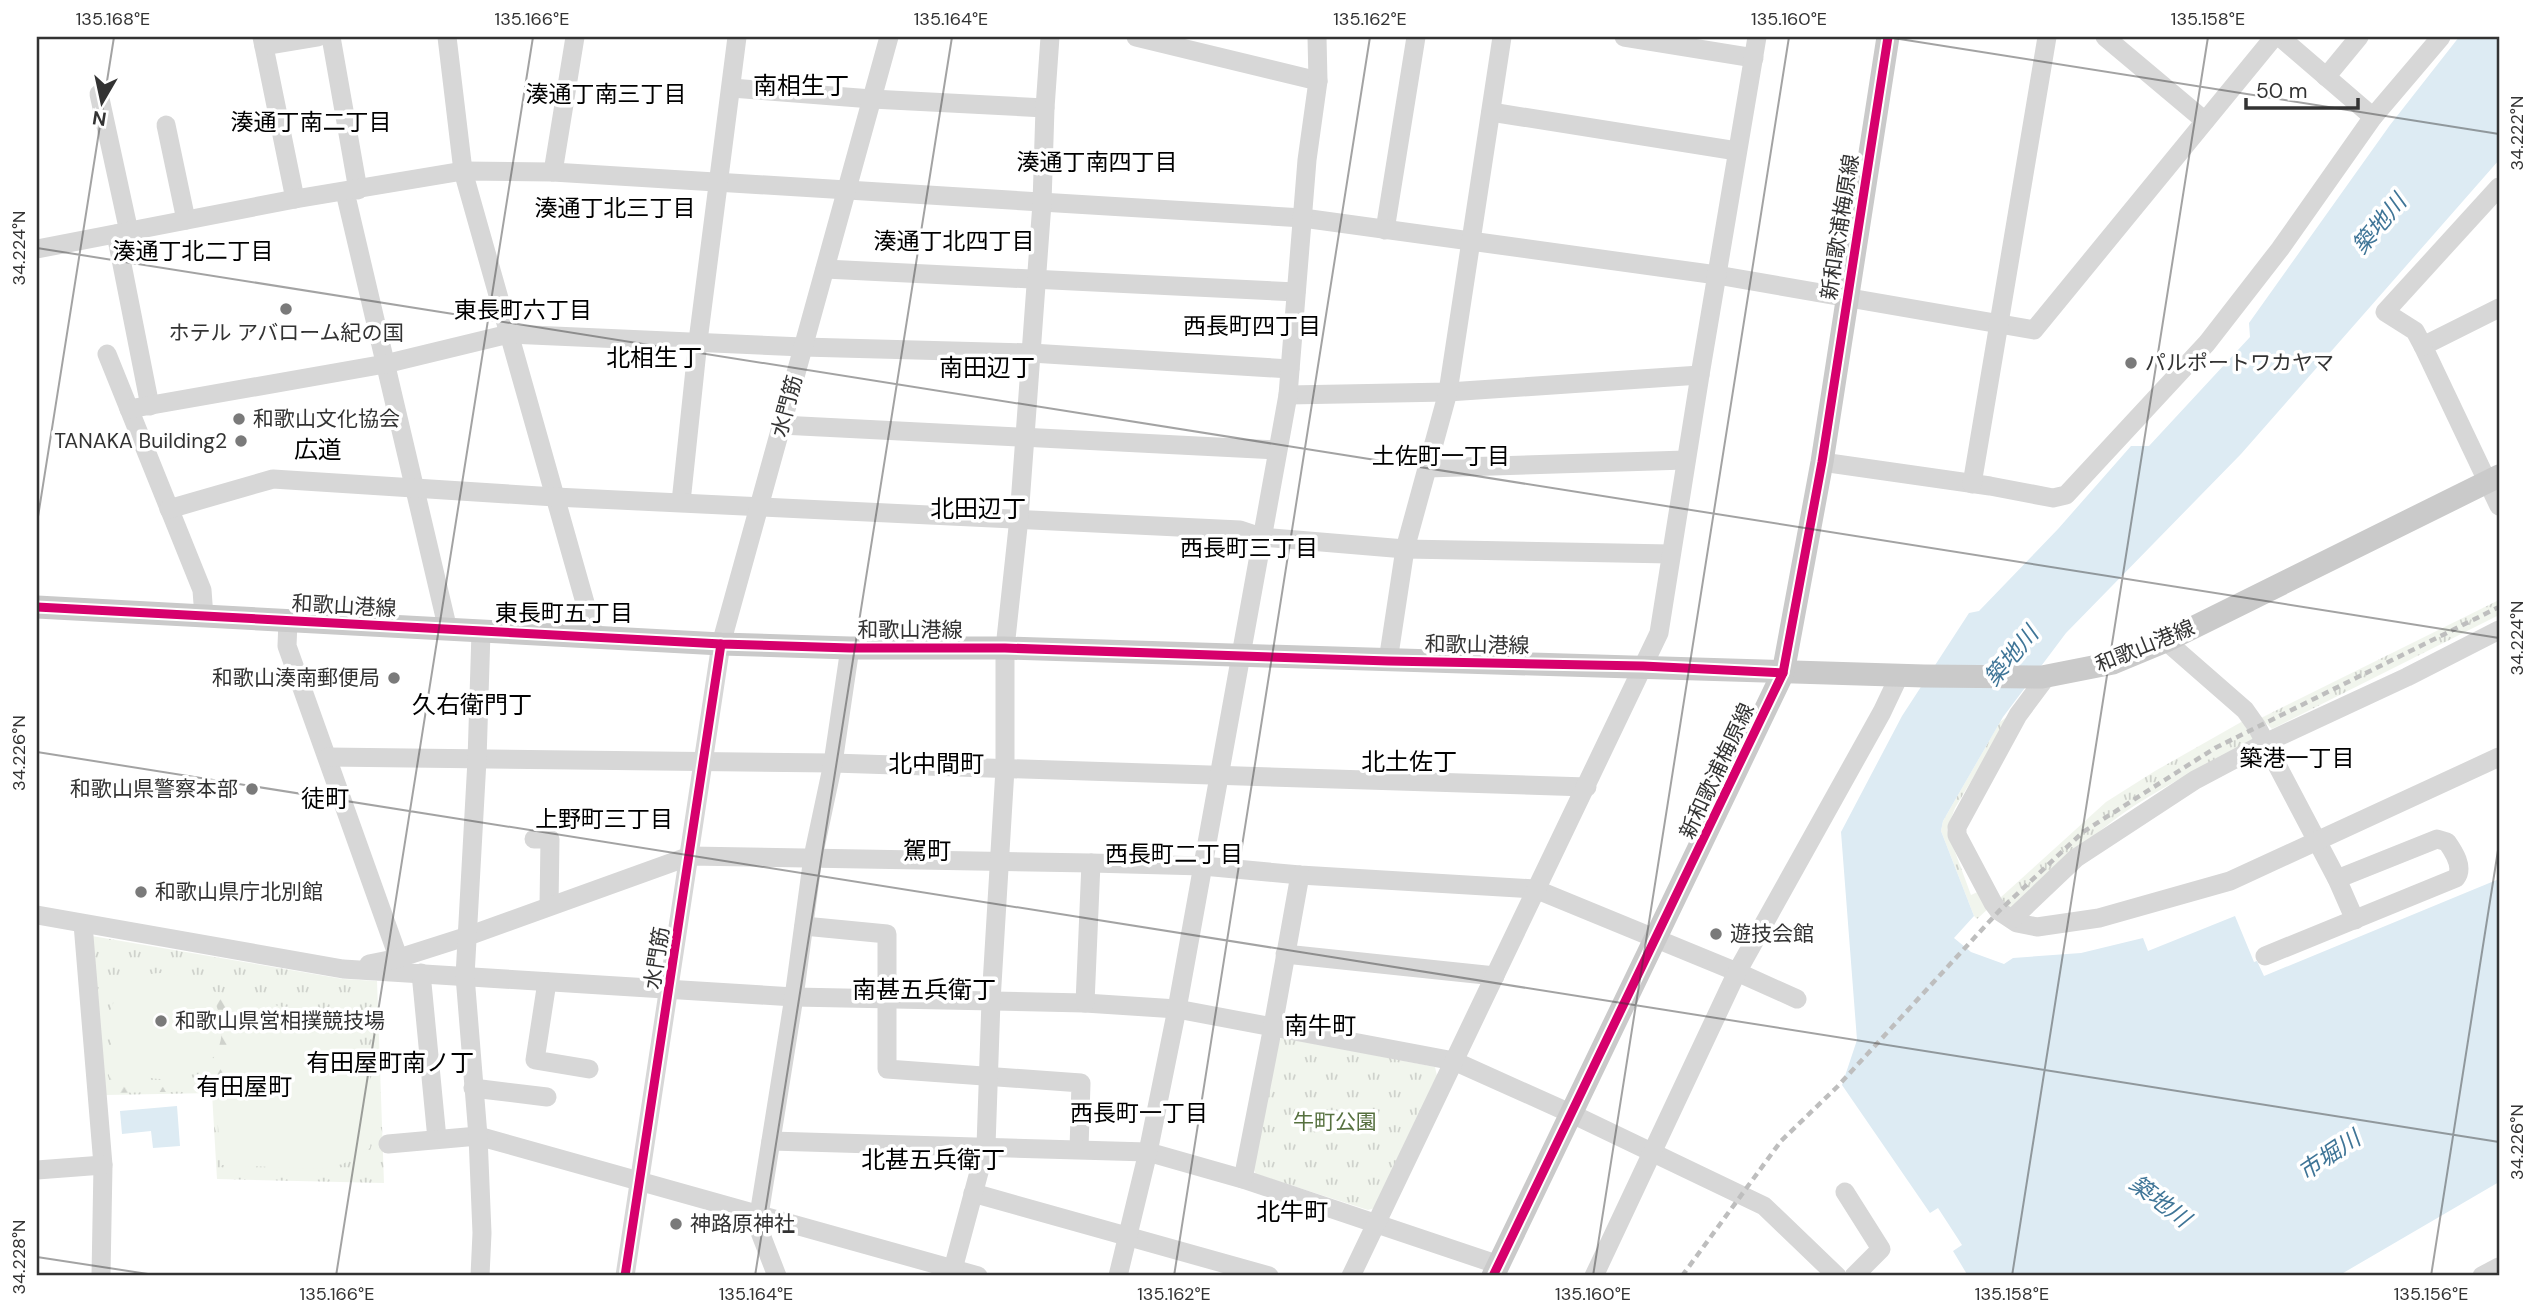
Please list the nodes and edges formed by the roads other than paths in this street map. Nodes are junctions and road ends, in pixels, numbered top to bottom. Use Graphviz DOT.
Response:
graph roads {
  1 [pos="318,37"];
  2 [pos="331,37"];
  3 [pos="447,37"];
  4 [pos="575,37"];
  5 [pos="737,37"];
  6 [pos="889,37"];
  7 [pos="1050,37"];
  8 [pos="1136,37"];
  9 [pos="1317,37"];
  10 [pos="1416,37"];
  11 [pos="1503,37"];
  12 [pos="1624,37"];
  13 [pos="1757,37"];
  14 [pos="1888,37"];
  15 [pos="2047,37"];
  16 [pos="2105,37"];
  17 [pos="2274,37"];
  18 [pos="2280,37"];
  19 [pos="2359,37"];
  20 [pos="2441,37"];
  21 [pos="263,41"];
  22 [pos="1754,58"];
  23 [pos="2326,77"];
  24 [pos="1318,81"];
  25 [pos="731,88"];
  26 [pos="99,94"];
  27 [pos="872,99"];
  28 [pos="1045,108"];
  29 [pos="1491,112"];
  30 [pos="2373,117"];
  31 [pos="2205,121"];
  32 [pos="166,125"];
  33 [pos="1737,151"];
  34 [pos="463,171"];
  35 [pos="553,172"];
  36 [pos="718,182"];
  37 [pos="2499,187"];
  38 [pos="351,191"];
  39 [pos="847,192"];
  40 [pos="295,199"];
  41 [pos="1042,203"];
  42 [pos="1303,218"];
  43 [pos="186,220"];
  44 [pos="1384,230"];
  45 [pos="122,233"];
  46 [pos="1470,240"];
  47 [pos="37,249"];
  48 [pos="825,270"];
  49 [pos="1717,275"];
  50 [pos="1036,278"];
  51 [pos="1296,292"];
  52 [pos="1846,298"];
  53 [pos="2499,308"];
  54 [pos="1998,323"];
  55 [pos="509,334"];
  56 [pos="698,341"];
  57 [pos="2423,346"];
  58 [pos="803,347"];
  59 [pos="1031,353"];
  60 [pos="107,354"];
  61 [pos="385,364"];
  62 [pos="1290,369"];
  63 [pos="1700,375"];
  64 [pos="1448,392"];
  65 [pos="1288,395"];
  66 [pos="150,406"];
  67 [pos="129,409"];
  68 [pos="781,425"];
  69 [pos="1025,437"];
  70 [pos="1277,450"];
  71 [pos="1686,460"];
  72 [pos="1822,462"];
  73 [pos="1427,468"];
  74 [pos="2493,479"];
  75 [pos="1972,484"];
  76 [pos="414,490"];
  77 [pos="555,498"];
  78 [pos="681,502"];
  79 [pos="760,505"];
  80 [pos="2499,506"];
  81 [pos="169,509"];
  82 [pos="1019,518"];
  83 [pos="1261,537"];
  84 [pos="1405,549"];
  85 [pos="1671,554"];
  86 [pos="37,607"];
  87 [pos="204,617"];
  88 [pos="288,621"];
  89 [pos="448,630"];
  90 [pos="2499,630"];
  91 [pos="481,632"];
  92 [pos="595,638"];
  93 [pos="2166,642"];
  94 [pos="721,644"];
  95 [pos="850,648"];
  96 [pos="1005,648"];
  97 [pos="1242,655"];
  98 [pos="1388,661"];
  99 [pos="1643,666"];
  100 [pos="1783,673"];
  101 [pos="1900,674"];
  102 [pos="2045,677"];
  103 [pos="2265,743"];
  104 [pos="328,757"];
  105 [pos="2499,757"];
  106 [pos="477,760"];
  107 [pos="702,761"];
  108 [pos="833,763"];
  109 [pos="1005,769"];
  110 [pos="1219,774"];
  111 [pos="1587,787"];
  112 [pos="534,839"];
  113 [pos="2316,840"];
  114 [pos="690,856"];
  115 [pos="813,857"];
  116 [pos="1000,861"];
  117 [pos="1091,863"];
  118 [pos="1203,866"];
  119 [pos="1300,875"];
  120 [pos="2337,879"];
  121 [pos="1535,889"];
  122 [pos="549,906"];
  123 [pos="37,915"];
  124 [pos="2012,919"];
  125 [pos="2355,920"];
  126 [pos="83,924"];
  127 [pos="804,926"];
  128 [pos="468,936"];
  129 [pos="1657,939"];
  130 [pos="1285,954"];
  131 [pos="2265,956"];
  132 [pos="407,968"];
  133 [pos="1737,972"];
  134 [pos="465,976"];
  135 [pos="1495,976"];
  136 [pos="547,982"];
  137 [pos="669,990"];
  138 [pos="794,997"];
  139 [pos="888,999"];
  140 [pos="1797,999"];
  141 [pos="991,1001"];
  142 [pos="1085,1003"];
  143 [pos="1177,1009"];
  144 [pos="1273,1026"];
  145 [pos="1454,1061"];
  146 [pos="589,1069"];
  147 [pos="989,1075"];
  148 [pos="473,1088"];
  149 [pos="547,1097"];
  150 [pos="1572,1114"];
  151 [pos="478,1136"];
  152 [pos="437,1139"];
  153 [pos="771,1141"];
  154 [pos="388,1144"];
  155 [pos="986,1146"];
  156 [pos="1079,1149"];
  157 [pos="1148,1152"];
  158 [pos="1651,1152"];
  159 [pos="103,1165"];
  160 [pos="37,1170"];
  161 [pos="1243,1178"];
  162 [pos="639,1182"];
  163 [pos="1845,1192"];
  164 [pos="973,1193"];
  165 [pos="759,1215"];
  166 [pos="1377,1223"];
  167 [pos="1129,1236"];
  168 [pos="2499,1267"];
  169 [pos="954,1269"];
  170 [pos="1496,1270"];
  171 [pos="101,1276"];
  172 [pos="481,1276"];
  173 [pos="625,1276"];
  174 [pos="777,1276"];
  175 [pos="978,1276"];
  176 [pos="1118,1276"];
  177 [pos="1269,1276"];
  178 [pos="1352,1276"];
  179 [pos="1594,1276"];
  180 [pos="1837,1276"];
  181 [pos="1854,1276"];
  182 [pos="2482,1276"];
  1 -- 21 [label="street"];
  2 -- 38 [label="street"];
  3 -- 34 [label="street"];
  4 -- 35 [label="street"];
  5 -- 25 [label="street"];
  6 -- 27 [label="street, 水門筋"];
  7 -- 28 [label="street"];
  8 -- 24 [label="street"];
  9 -- 24 [label="street"];
  10 -- 44 [label="street"];
  11 -- 29 [label="street"];
  12 -- 22 [label="street"];
  13 -- 22 [label="street"];
  14 -- 52 [label="main road, 新和歌浦梅原線"];
  15 -- 54 [label="street"];
  16 -- 31 [label="street"];
  17 -- 31 [label="street"];
  18 -- 23 [label="street"];
  19 -- 23 [label="street"];
  20 -- 30 [label="street"];
  21 -- 40 [label="street"];
  22 -- 33 [label="street"];
  23 -- 30 [label="street"];
  24 -- 42 [label="street"];
  25 -- 27 [label="street"];
  25 -- 36 [label="street"];
  26 -- 45 [label="street"];
  27 -- 28 [label="street"];
  27 -- 39 [label="street, 水門筋"];
  28 -- 41 [label="street"];
  29 -- 33 [label="street"];
  29 -- 46 [label="street"];
  30 -- 75 [label="street"];
  31 -- 54 [label="street"];
  32 -- 43 [label="street"];
  33 -- 49 [label="street"];
  34 -- 35 [label="street"];
  34 -- 38 [label="street"];
  34 -- 55 [label="street"];
  35 -- 36 [label="street"];
  36 -- 39 [label="street"];
  36 -- 56 [label="street"];
  37 -- 57 [label="street"];
  38 -- 40 [label="street"];
  38 -- 61 [label="street"];
  39 -- 41 [label="street"];
  39 -- 48 [label="street, 水門筋"];
  40 -- 43 [label="street"];
  41 -- 42 [label="street"];
  41 -- 50 [label="street"];
  42 -- 44 [label="street"];
  42 -- 51 [label="street"];
  43 -- 45 [label="street"];
  44 -- 46 [label="street"];
  45 -- 47 [label="street"];
  45 -- 66 [label="street"];
  46 -- 49 [label="street"];
  46 -- 64 [label="street"];
  48 -- 50 [label="street"];
  48 -- 58 [label="street, 水門筋"];
  49 -- 52 [label="street"];
  49 -- 63 [label="street"];
  50 -- 51 [label="street"];
  50 -- 59 [label="street"];
  51 -- 62 [label="street"];
  52 -- 54 [label="street"];
  52 -- 72 [label="main road, 新和歌浦梅原線"];
  53 -- 57 [label="street"];
  54 -- 75 [label="street"];
  55 -- 56 [label="street"];
  55 -- 61 [label="street"];
  55 -- 77 [label="street"];
  56 -- 58 [label="street"];
  56 -- 78 [label="street"];
  57 -- 74 [label="street"];
  58 -- 59 [label="street"];
  58 -- 68 [label="street, 水門筋"];
  59 -- 62 [label="street"];
  59 -- 69 [label="street"];
  60 -- 67 [label="street"];
  61 -- 66 [label="street"];
  61 -- 76 [label="street"];
  62 -- 65 [label="street"];
  63 -- 64 [label="street"];
  63 -- 71 [label="street"];
  64 -- 65 [label="street"];
  64 -- 73 [label="street"];
  65 -- 70 [label="street"];
  66 -- 67 [label="street"];
  67 -- 81 [label="street"];
  68 -- 69 [label="street"];
  68 -- 79 [label="street, 水門筋"];
  69 -- 70 [label="street"];
  69 -- 82 [label="street"];
  70 -- 83 [label="street"];
  71 -- 73 [label="street"];
  71 -- 85 [label="street"];
  72 -- 75 [label="street"];
  72 -- 100 [label="main road, 新和歌浦梅原線"];
  73 -- 84 [label="street"];
  74 -- 80 [label="street"];
  74 -- 93 [label="main road, 和歌山港線"];
  76 -- 77 [label="street"];
  76 -- 81 [label="street"];
  76 -- 89 [label="street"];
  77 -- 78 [label="street"];
  77 -- 92 [label="street"];
  78 -- 79 [label="street"];
  79 -- 82 [label="street"];
  79 -- 94 [label="street, 水門筋"];
  81 -- 87 [label="street"];
  82 -- 83 [label="street"];
  82 -- 96 [label="street"];
  83 -- 84 [label="street"];
  83 -- 97 [label="street"];
  84 -- 85 [label="street"];
  84 -- 98 [label="street"];
  85 -- 99 [label="street"];
  86 -- 87 [label="main road, 和歌山港線"];
  87 -- 88 [label="main road, 和歌山港線"];
  88 -- 89 [label="main road, 和歌山港線"];
  88 -- 104 [label="street"];
  89 -- 91 [label="main road, 和歌山港線"];
  90 -- 103 [label="street"];
  91 -- 92 [label="main road, 和歌山港線"];
  91 -- 106 [label="street"];
  92 -- 94 [label="main road, 和歌山港線"];
  93 -- 102 [label="main road, 和歌山港線"];
  93 -- 103 [label="street"];
  94 -- 95 [label="main road, 和歌山港線"];
  94 -- 107 [label="street, 水門筋"];
  95 -- 96 [label="main road, 和歌山港線"];
  95 -- 108 [label="street"];
  96 -- 97 [label="main road, 和歌山港線"];
  96 -- 109 [label="street"];
  97 -- 98 [label="main road, 和歌山港線"];
  97 -- 110 [label="street"];
  98 -- 99 [label="main road, 和歌山港線"];
  99 -- 100 [label="main road, 和歌山港線"];
  99 -- 111 [label="street"];
  100 -- 101 [label="main road, 和歌山港線"];
  100 -- 129 [label="main road, 新和歌浦梅原線"];
  101 -- 102 [label="main road, 和歌山港線"];
  101 -- 133 [label="street"];
  102 -- 124 [label="street"];
  103 -- 113 [label="street"];
  103 -- 124 [label="street"];
  104 -- 106 [label="street"];
  104 -- 132 [label="street"];
  105 -- 113 [label="street"];
  106 -- 107 [label="street"];
  106 -- 128 [label="street"];
  107 -- 108 [label="street"];
  107 -- 114 [label="street, 水門筋"];
  108 -- 109 [label="street"];
  108 -- 115 [label="street"];
  109 -- 110 [label="street"];
  109 -- 116 [label="street"];
  110 -- 111 [label="street"];
  110 -- 118 [label="street"];
  111 -- 121 [label="street"];
  112 -- 122 [label="street"];
  113 -- 120 [label="street"];
  113 -- 124 [label="street"];
  114 -- 115 [label="street"];
  114 -- 122 [label="street"];
  114 -- 137 [label="street, 水門筋"];
  115 -- 116 [label="street"];
  115 -- 127 [label="street"];
  116 -- 117 [label="street"];
  116 -- 141 [label="street"];
  117 -- 118 [label="street"];
  117 -- 142 [label="street"];
  118 -- 119 [label="street"];
  118 -- 143 [label="street"];
  119 -- 121 [label="street"];
  119 -- 130 [label="street"];
  120 -- 125 [label="street"];
  120 -- 125 [label="street"];
  121 -- 129 [label="street"];
  121 -- 135 [label="street"];
  122 -- 128 [label="street"];
  123 -- 126 [label="street"];
  125 -- 131 [label="street"];
  126 -- 132 [label="street"];
  126 -- 159 [label="street"];
  127 -- 138 [label="street"];
  127 -- 139 [label="street"];
  128 -- 132 [label="street"];
  128 -- 134 [label="street"];
  129 -- 133 [label="street"];
  129 -- 150 [label="main road, 新和歌浦梅原線"];
  130 -- 135 [label="street"];
  130 -- 144 [label="street"];
  132 -- 134 [label="street"];
  132 -- 152 [label="street"];
  133 -- 140 [label="street"];
  133 -- 158 [label="street"];
  134 -- 136 [label="street"];
  134 -- 148 [label="street"];
  135 -- 145 [label="street"];
  136 -- 137 [label="street"];
  136 -- 146 [label="street"];
  137 -- 138 [label="street"];
  137 -- 162 [label="street, 水門筋"];
  138 -- 139 [label="street"];
  138 -- 153 [label="street"];
  139 -- 141 [label="street"];
  139 -- 147 [label="street"];
  141 -- 142 [label="street"];
  141 -- 147 [label="street"];
  142 -- 143 [label="street"];
  143 -- 144 [label="street"];
  143 -- 157 [label="street"];
  144 -- 145 [label="street"];
  144 -- 161 [label="street"];
  145 -- 150 [label="street"];
  145 -- 166 [label="street"];
  147 -- 155 [label="street"];
  147 -- 156 [label="street"];
  148 -- 149 [label="street"];
  148 -- 151 [label="street"];
  150 -- 158 [label="street"];
  150 -- 170 [label="main road, 新和歌浦梅原線"];
  151 -- 152 [label="street"];
  151 -- 162 [label="street"];
  151 -- 172 [label="street"];
  152 -- 154 [label="street"];
  153 -- 155 [label="street"];
  153 -- 165 [label="street"];
  155 -- 156 [label="street"];
  155 -- 164 [label="street"];
  156 -- 157 [label="street"];
  157 -- 161 [label="street"];
  157 -- 167 [label="street"];
  158 -- 179 [label="street"];
  158 -- 180 [label="street"];
  159 -- 160 [label="street"];
  159 -- 171 [label="street"];
  161 -- 166 [label="street"];
  162 -- 165 [label="street"];
  162 -- 173 [label="street, 水門筋"];
  163 -- 181 [label="street"];
  164 -- 167 [label="street"];
  164 -- 169 [label="street"];
  165 -- 169 [label="street"];
  165 -- 174 [label="street"];
  166 -- 170 [label="street"];
  166 -- 178 [label="street"];
  167 -- 176 [label="street"];
  167 -- 177 [label="street"];
  168 -- 182 [label="street"];
  169 -- 175 [label="street"];
}
